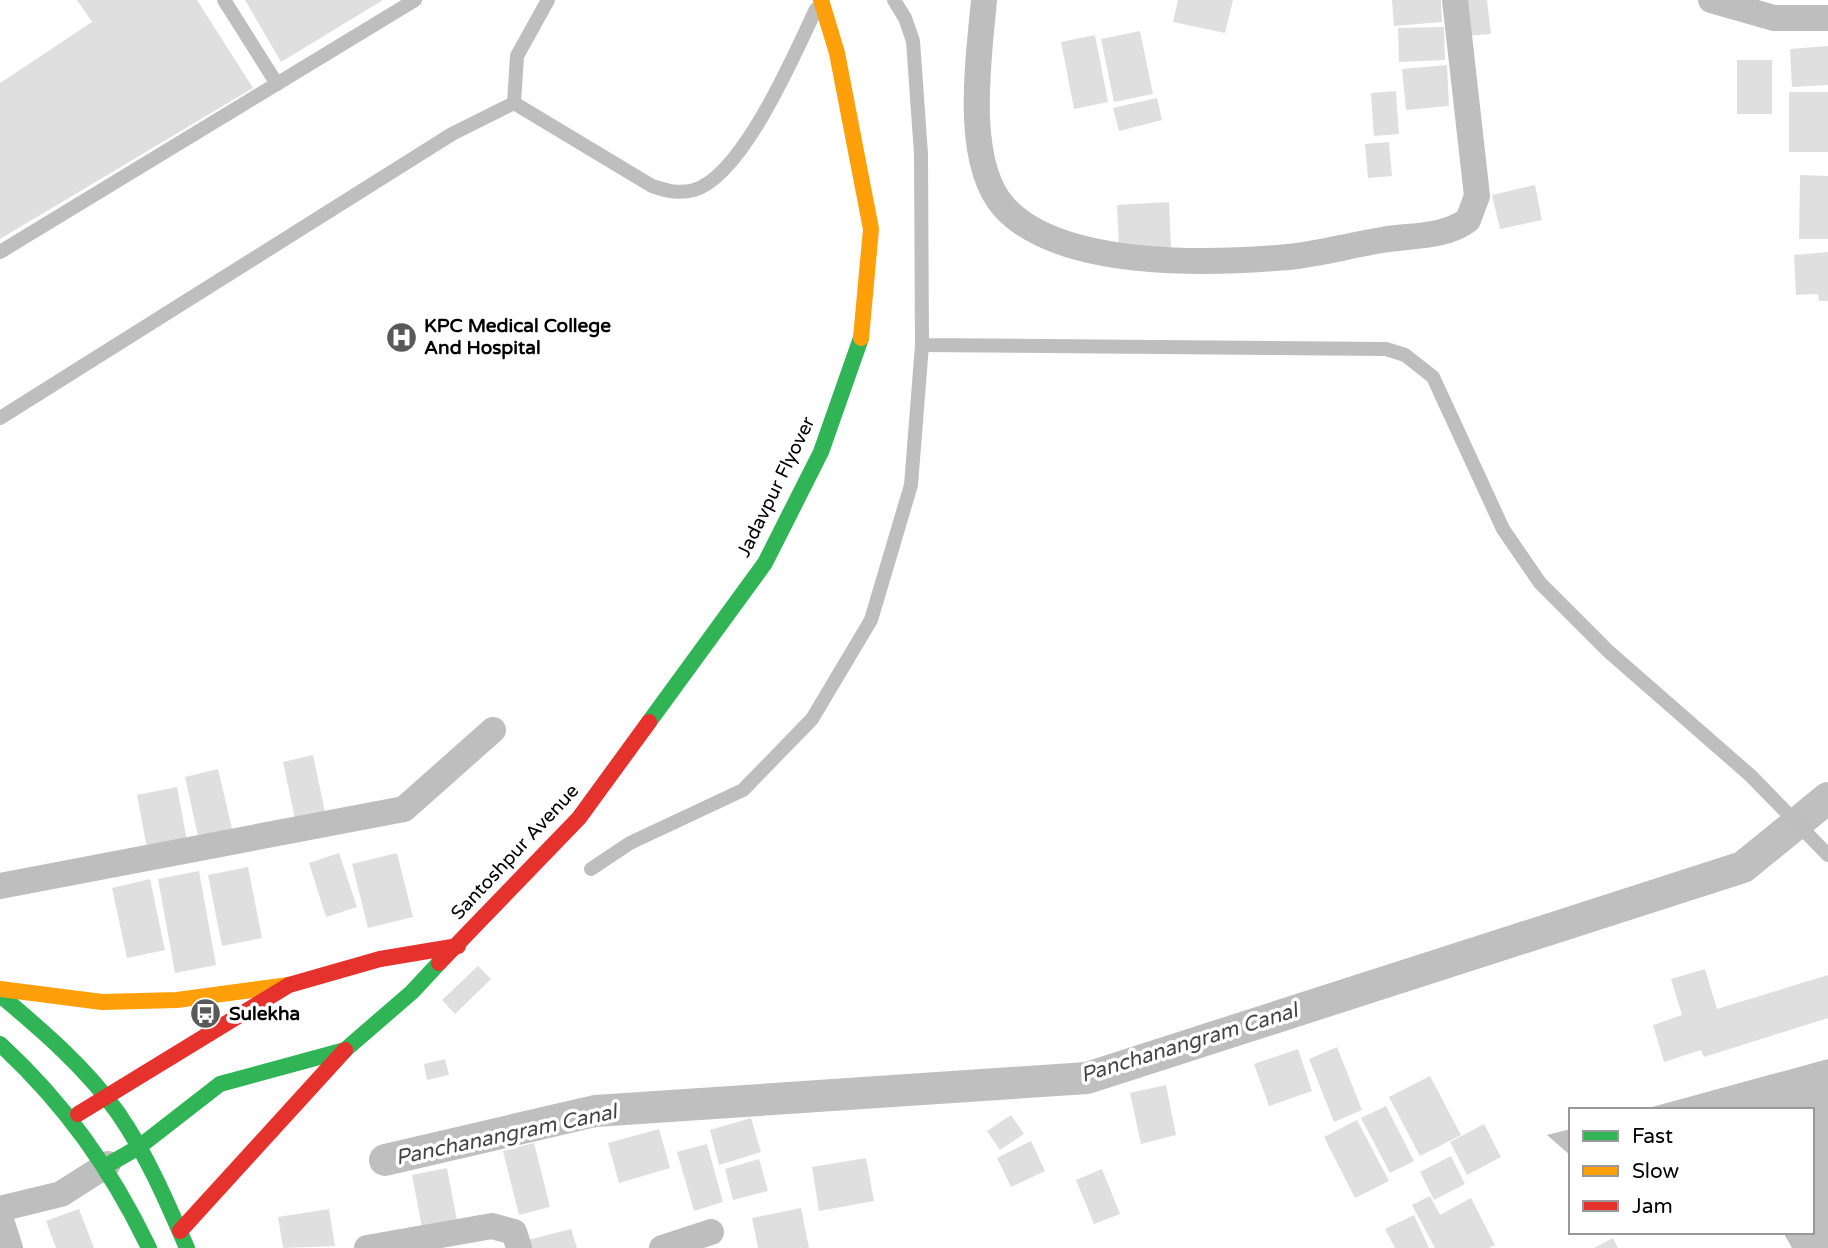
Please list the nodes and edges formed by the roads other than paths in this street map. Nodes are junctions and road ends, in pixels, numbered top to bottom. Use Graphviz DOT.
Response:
graph roads {
  1 [pos="224,0"];
  2 [pos="415,0"];
  3 [pos="548,0"];
  4 [pos="821,0"];
  5 [pos="831,0"];
  6 [pos="894,0"];
  7 [pos="984,0"];
  8 [pos="1455,0"];
  9 [pos="1711,0"];
  10 [pos="1828,18"];
  11 [pos="277,84"];
  12 [pos="514,103"];
  13 [pos="0,251"];
  14 [pos="922,345"];
  15 [pos="0,418"];
  16 [pos="677,684"];
  17 [pos="493,730"];
  18 [pos="1828,855"];
  19 [pos="591,869"];
  20 [pos="0,886"];
  21 [pos="458,946"];
  22 [pos="289,985"];
  23 [pos="0,989"];
  24 [pos="0,995"];
  25 [pos="0,1044"];
  26 [pos="345,1051"];
  27 [pos="107,1098"];
  28 [pos="74,1117"];
  29 [pos="139,1147"];
  30 [pos="108,1164"];
  31 [pos="0,1209"];
  32 [pos="0,1217"];
  33 [pos="180,1231"];
  34 [pos="711,1232"];
  35 [pos="10,1248"];
  36 [pos="149,1248"];
  37 [pos="187,1248"];
  38 [pos="367,1248"];
  39 [pos="519,1248"];
  40 [pos="662,1248"];
  1 -- 11 [label="lane"];
  2 -- 11 [label="lane"];
  3 -- 12 [label="lane"];
  4 -- 16 [label="main road, Jadavpur Flyover"];
  5 -- 12 [label="lane"];
  6 -- 14 [label="lane"];
  7 -- 8 [label="street"];
  9 -- 10 [label="street"];
  11 -- 13 [label="lane"];
  12 -- 15 [label="lane"];
  14 -- 18 [label="lane"];
  14 -- 19 [label="lane"];
  16 -- 21 [label="main road, Santoshpur Avenue"];
  17 -- 20 [label="street"];
  21 -- 22 [label="main road"];
  21 -- 26 [label="main road, Santoshpur Avenue"];
  22 -- 23 [label="main road"];
  22 -- 27 [label="main road"];
  24 -- 27 [label="main road"];
  25 -- 28 [label="main road"];
  26 -- 29 [label="main road"];
  26 -- 33 [label="main road, Santoshpur Avenue"];
  27 -- 28 [label="main road"];
  27 -- 29 [label="main road"];
  28 -- 30 [label="main road"];
  29 -- 30 [label="main road"];
  29 -- 33 [label="main road"];
  30 -- 31 [label="street"];
  30 -- 36 [label="main road"];
  32 -- 35 [label="street"];
  33 -- 37 [label="main road"];
  34 -- 40 [label="street"];
  38 -- 39 [label="street"];
}
